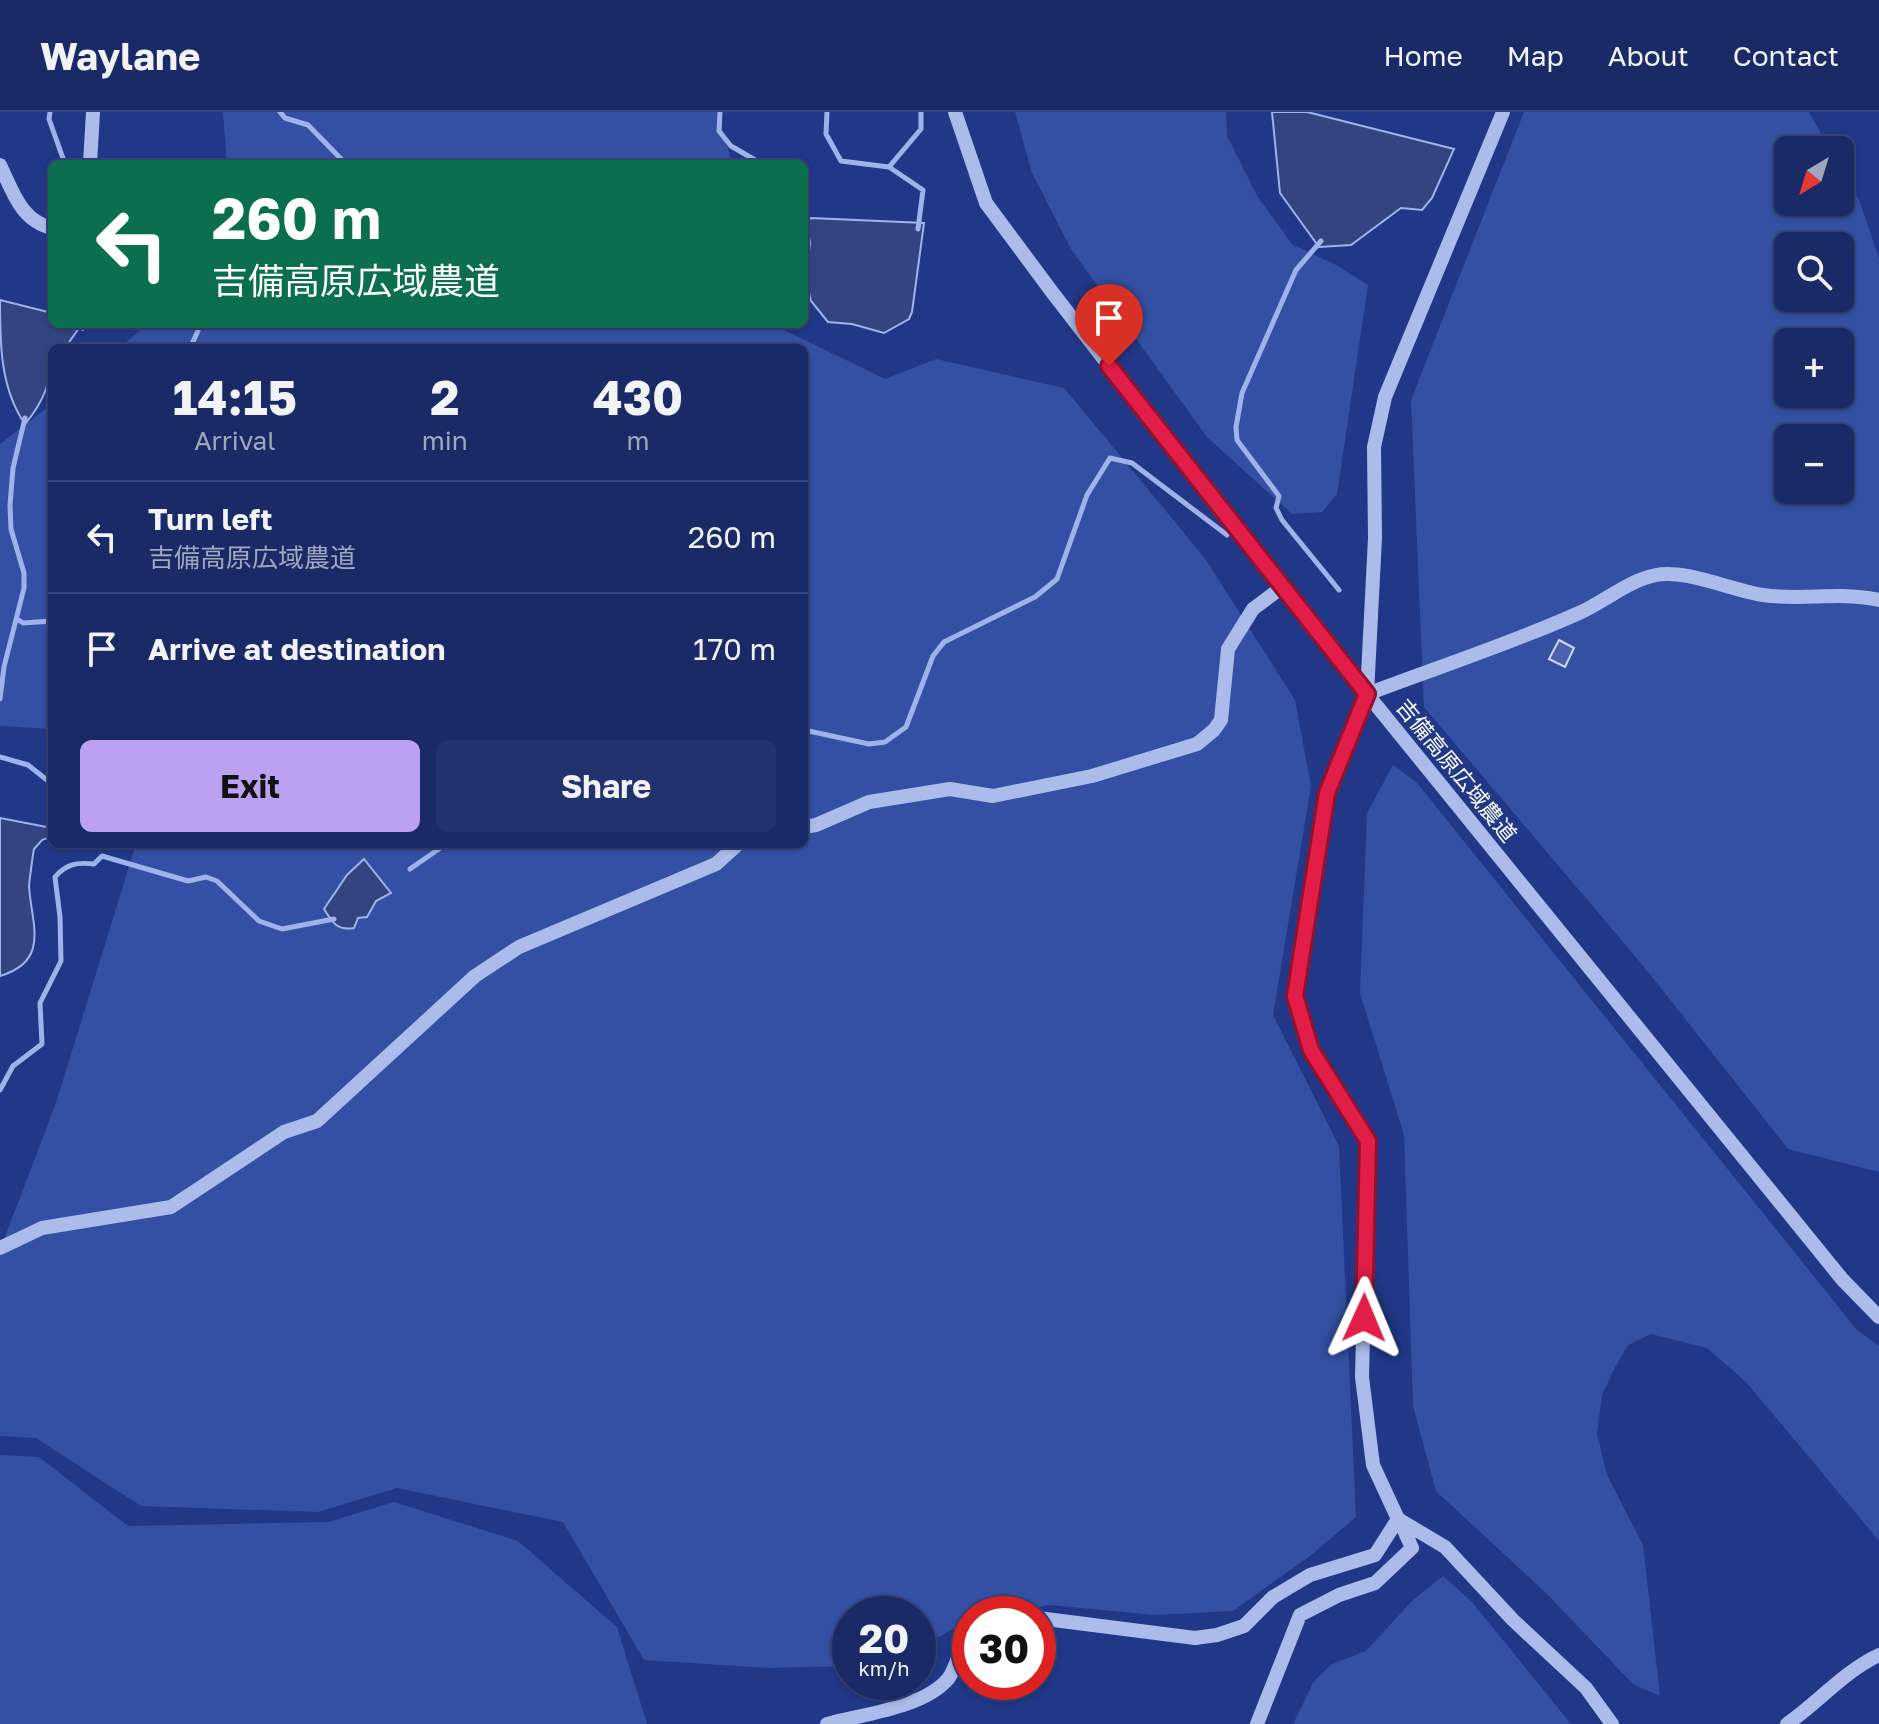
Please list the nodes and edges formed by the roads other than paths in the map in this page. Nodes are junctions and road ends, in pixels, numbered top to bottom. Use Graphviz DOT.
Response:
graph roads {
  1 [pos="93,112"];
  2 [pos="955,112"];
  3 [pos="1503,112"];
  4 [pos="90,160"];
  5 [pos="0,165"];
  6 [pos="48,227"];
  7 [pos="1281,588"];
  8 [pos="1879,600"];
  9 [pos="1367,694"];
  10 [pos="808,826"];
  11 [pos="734,848"];
  12 [pos="0,1248"];
  13 [pos="1879,1317"];
  14 [pos="1398,1519"];
  15 [pos="1056,1620"];
  16 [pos="1879,1655"];
  17 [pos="952,1671"];
  18 [pos="827,1724"];
  19 [pos="1257,1724"];
  20 [pos="1612,1724"];
  21 [pos="1787,1724"];
  1 -- 4 [label="street"];
  2 -- 7 [label="street, 吉備高原広域農道"];
  3 -- 9 [label="street"];
  5 -- 6 [label="street"];
  7 -- 9 [label="street, 吉備高原広域農道"];
  7 -- 10 [label="street"];
  8 -- 9 [label="street"];
  9 -- 13 [label="street, 吉備高原広域農道"];
  9 -- 14 [label="street"];
  11 -- 12 [label="street"];
  14 -- 15 [label="street"];
  14 -- 19 [label="street"];
  14 -- 20 [label="street"];
  16 -- 21 [label="street"];
  17 -- 18 [label="street"];
}
